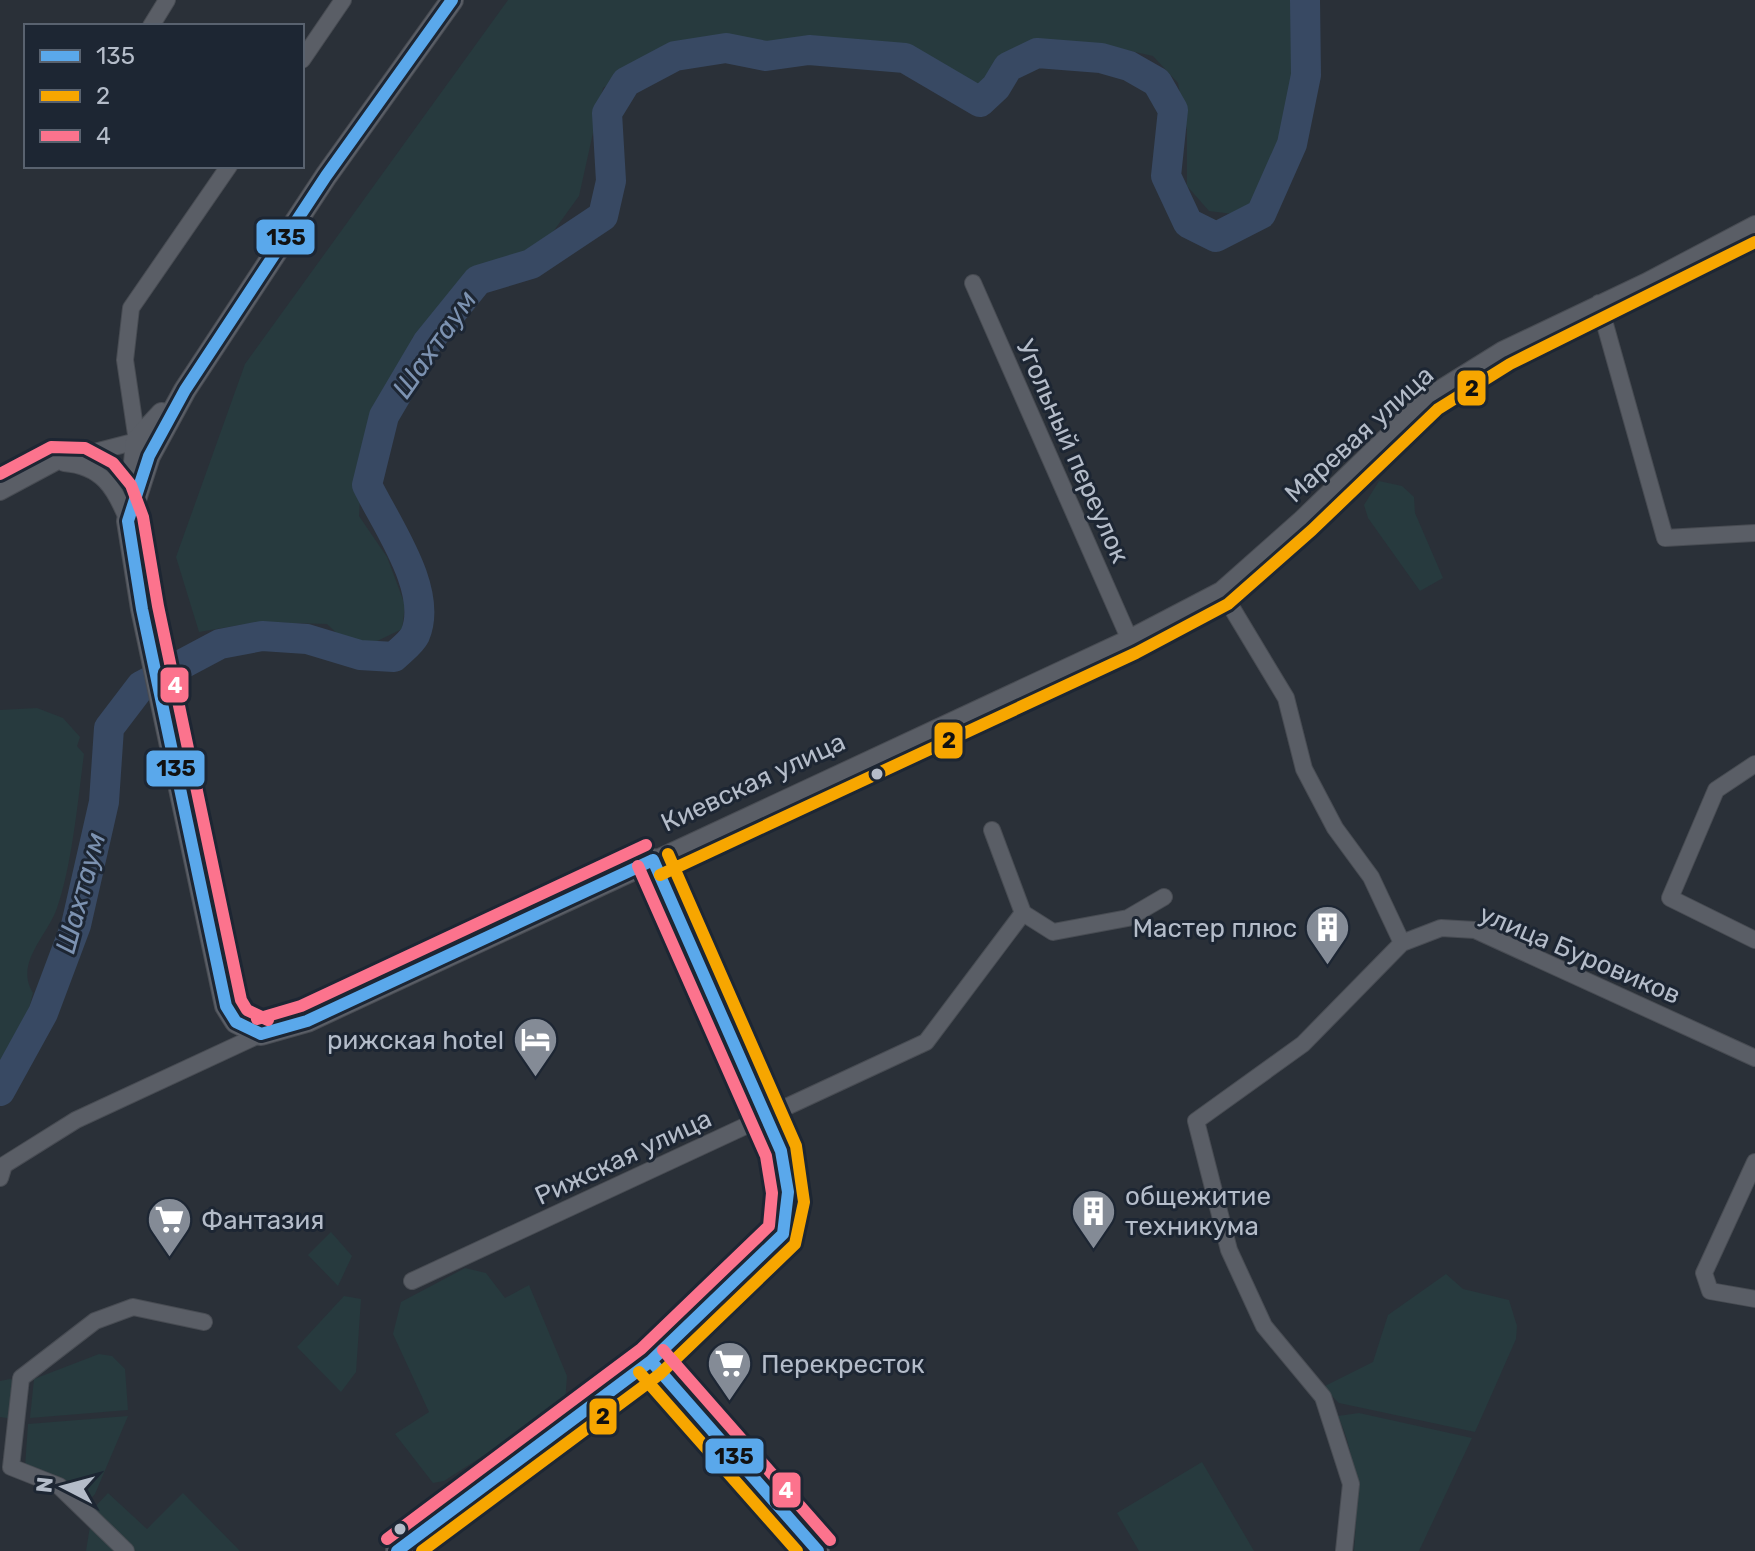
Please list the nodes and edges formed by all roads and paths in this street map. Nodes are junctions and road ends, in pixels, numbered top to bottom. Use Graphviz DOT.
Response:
graph roads {
  1 [pos="167,0"];
  2 [pos="343,0"];
  3 [pos="452,0"];
  4 [pos="152,24"];
  5 [pos="304,57"];
  6 [pos="228,168"];
  7 [pos="1755,224"];
  8 [pos="973,283"];
  9 [pos="1599,303"];
  10 [pos="185,390"];
  11 [pos="137,441"];
  12 [pos="56,462"];
  13 [pos="0,492"];
  14 [pos="128,521"];
  15 [pos="1755,533"];
  16 [pos="1221,590"];
  17 [pos="1129,638"];
  18 [pos="1755,764"];
  19 [pos="992,830"];
  20 [pos="653,860"];
  21 [pos="1164,897"];
  22 [pos="1023,913"];
  23 [pos="1755,940"];
  24 [pos="1402,943"];
  25 [pos="261,1034"];
  26 [pos="1755,1058"];
  27 [pos="766,1117"];
  28 [pos="1755,1162"];
  29 [pos="0,1178"];
  30 [pos="412,1281"];
  31 [pos="1755,1299"];
  32 [pos="204,1322"];
  33 [pos="651,1361"];
  34 [pos="126,1551"];
  35 [pos="397,1551"];
  36 [pos="818,1551"];
  37 [pos="1344,1551"];
  1 -- 4 [label="street"];
  2 -- 5 [label="street"];
  3 -- 10 [label="street"];
  6 -- 11 [label="street"];
  7 -- 9 [label="street, Маревая улица"];
  8 -- 17 [label="street, Угольный переулок"];
  9 -- 15 [label="street"];
  9 -- 16 [label="street, Маревая улица"];
  10 -- 11 [label="street"];
  10 -- 14 [label="street"];
  11 -- 12 [label="street"];
  11 -- 14 [label="street"];
  12 -- 13 [label="street"];
  12 -- 14 [label="street"];
  14 -- 25 [label="street"];
  16 -- 17 [label="street, Киевская улица"];
  16 -- 24 [label="street"];
  17 -- 20 [label="street, Киевская улица"];
  18 -- 23 [label="street"];
  19 -- 22 [label="street"];
  20 -- 25 [label="street, Киевская улица"];
  20 -- 27 [label="street"];
  21 -- 22 [label="street"];
  22 -- 27 [label="street, Рижская улица"];
  24 -- 26 [label="street, улица Буровиков"];
  24 -- 37 [label="street, улица Буровиков"];
  25 -- 29 [label="street"];
  27 -- 30 [label="street, Рижская улица"];
  27 -- 33 [label="street"];
  28 -- 31 [label="street"];
  32 -- 34 [label="street"];
  33 -- 35 [label="street"];
  33 -- 36 [label="street"];
}
